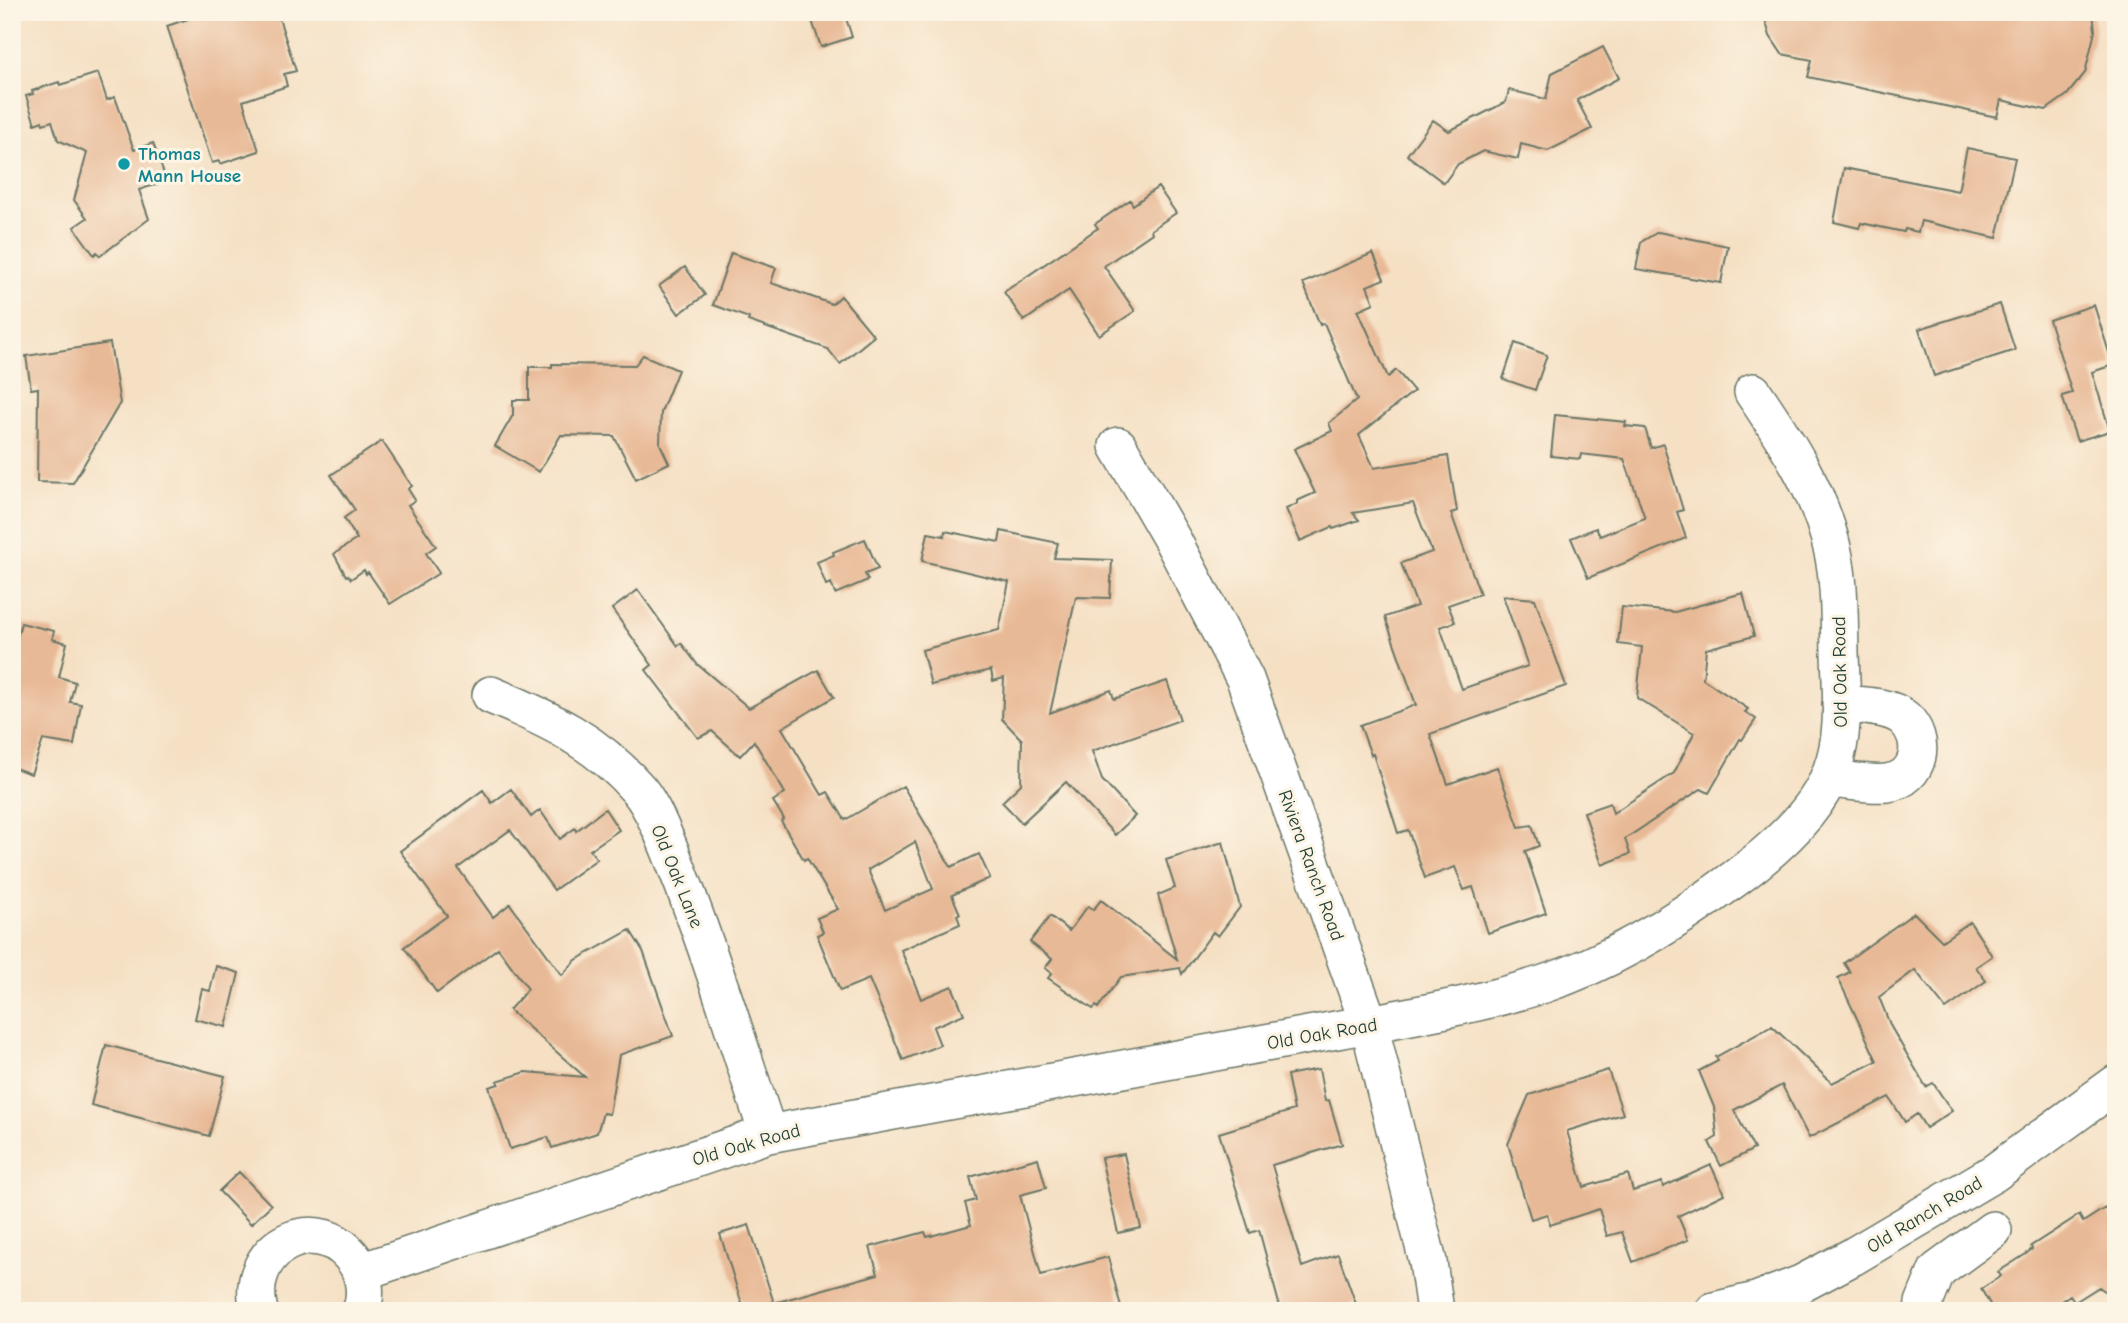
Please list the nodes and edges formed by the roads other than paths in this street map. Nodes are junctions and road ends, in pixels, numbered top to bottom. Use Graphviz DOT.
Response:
graph roads {
  1 [pos="1753,393"];
  2 [pos="1118,446"];
  3 [pos="491,695"];
  4 [pos="1841,704"];
  5 [pos="1828,779"];
  6 [pos="1369,1024"];
  7 [pos="2116,1084"];
  8 [pos="768,1134"];
  9 [pos="1993,1230"];
  10 [pos="361,1272"];
  11 [pos="259,1311"];
  12 [pos="361,1311"];
  13 [pos="1435,1311"];
  14 [pos="1714,1311"];
  15 [pos="1923,1311"];
  1 -- 4 [label="street, Old Oak Road"];
  2 -- 6 [label="street, Riviera Ranch Road"];
  3 -- 8 [label="street, Old Oak Lane"];
  4 -- 5 [label="street, Old Oak Road"];
  4 -- 5 [label="street"];
  5 -- 6 [label="street, Old Oak Road"];
  6 -- 8 [label="street, Old Oak Road"];
  6 -- 13 [label="street, Riviera Ranch Road"];
  7 -- 14 [label="street, Old Ranch Road"];
  8 -- 10 [label="street, Old Oak Road"];
  9 -- 15 [label="street"];
  10 -- 11 [label="street"];
  10 -- 12 [label="street"];
}
